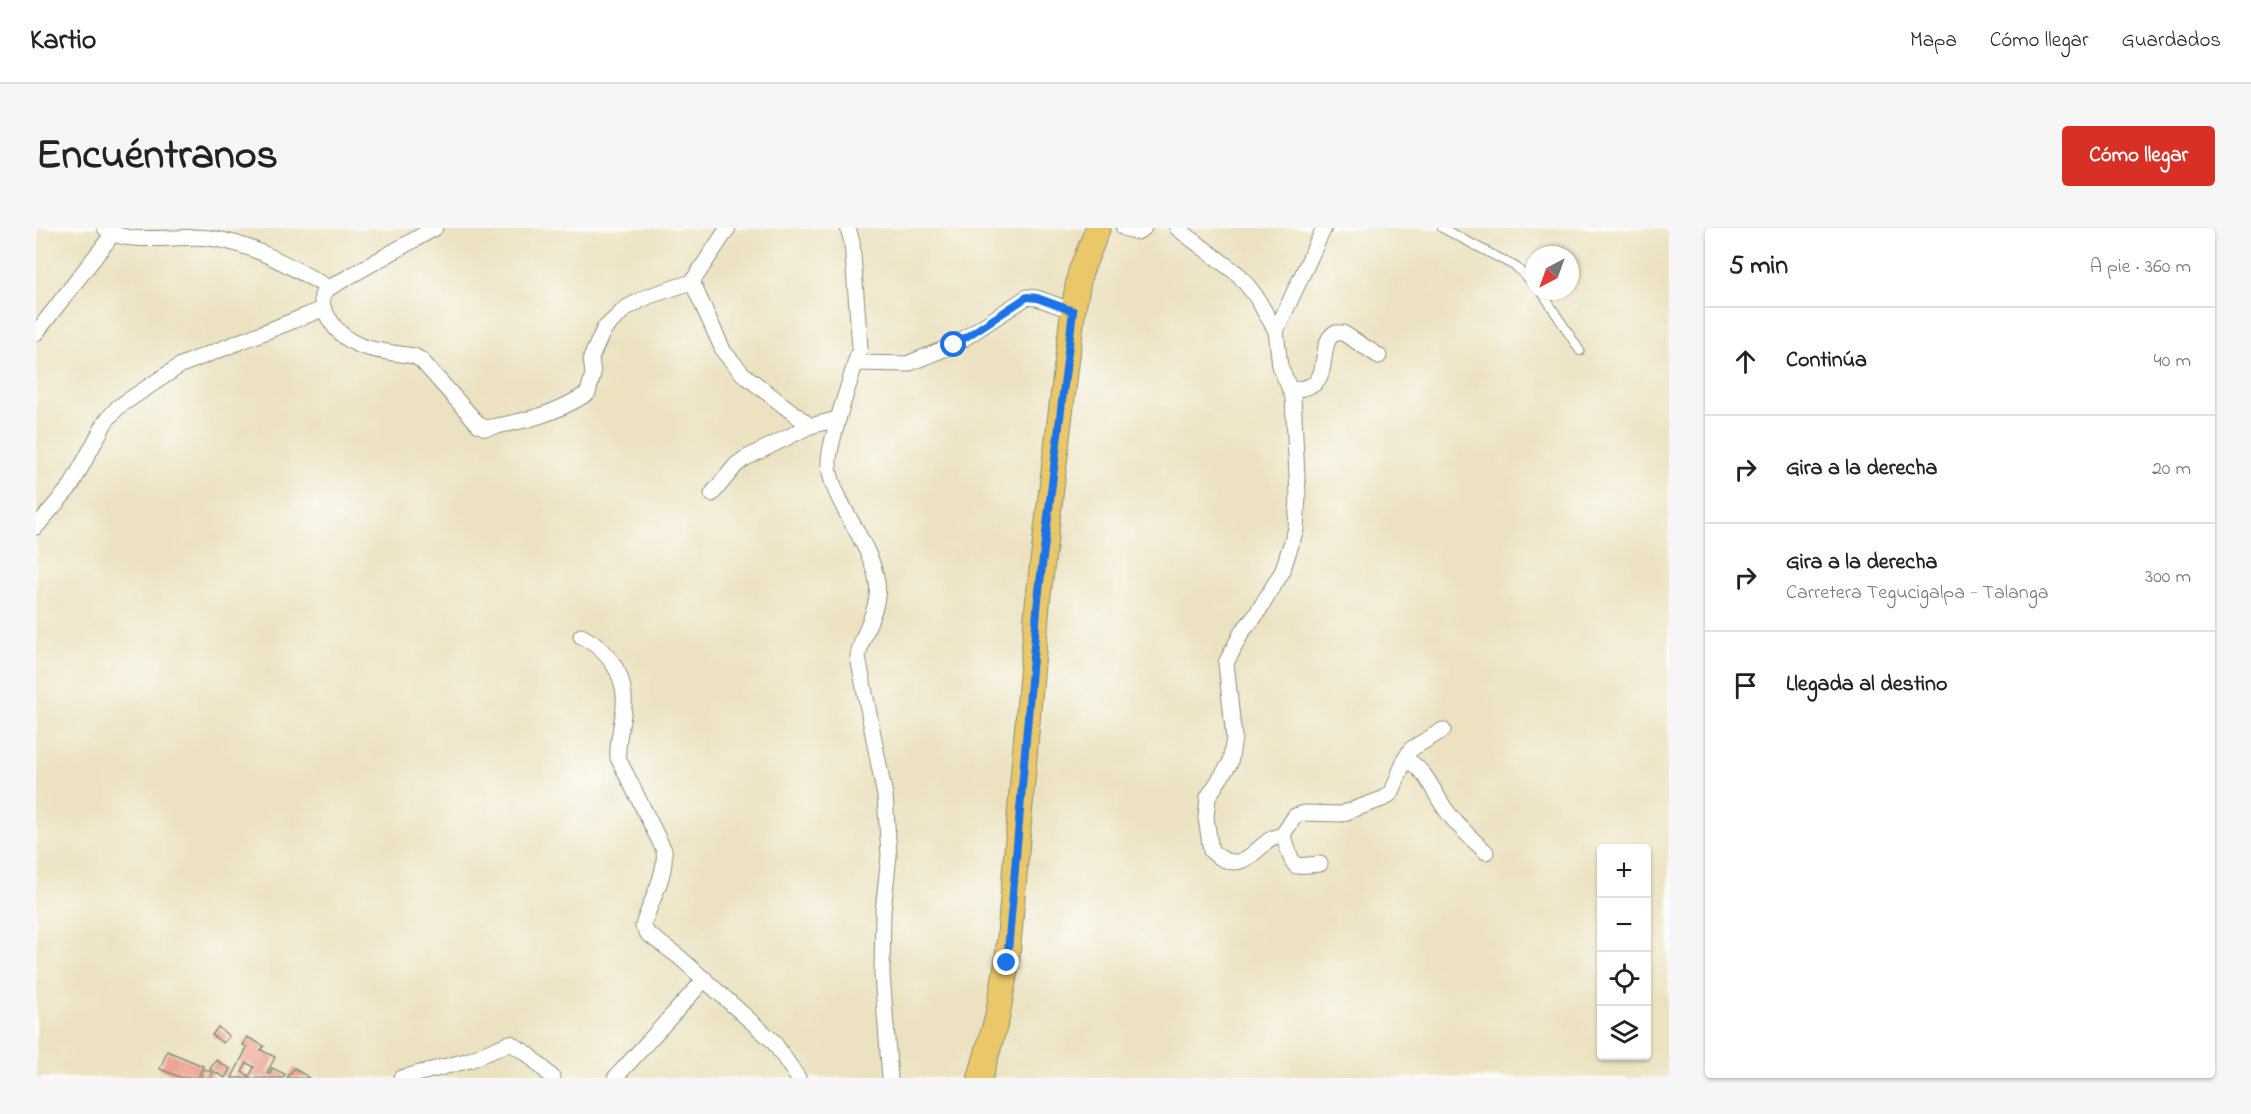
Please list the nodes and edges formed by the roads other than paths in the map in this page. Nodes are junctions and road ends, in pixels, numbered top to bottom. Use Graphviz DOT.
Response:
graph roads {
  1 [pos="435,228"];
  2 [pos="728,228"];
  3 [pos="848,228"];
  4 [pos="1098,228"];
  5 [pos="1124,228"];
  6 [pos="1144,228"];
  7 [pos="1177,228"];
  8 [pos="1324,228"];
  9 [pos="1442,228"];
  10 [pos="109,232"];
  11 [pos="1525,276"];
  12 [pos="692,282"];
  13 [pos="329,288"];
  14 [pos="1547,300"];
  15 [pos="324,309"];
  16 [pos="1073,311"];
  17 [pos="1276,331"];
  18 [pos="36,333"];
  19 [pos="1580,351"];
  20 [pos="1379,356"];
  21 [pos="855,363"];
  22 [pos="1291,391"];
  23 [pos="838,419"];
  24 [pos="810,426"];
  25 [pos="712,494"];
  26 [pos="36,527"];
  27 [pos="581,636"];
  28 [pos="1443,730"];
  29 [pos="1406,759"];
  30 [pos="1282,836"];
  31 [pos="1486,852"];
  32 [pos="1320,864"];
  33 [pos="705,980"];
  34 [pos="401,1078"];
  35 [pos="554,1078"];
  36 [pos="615,1078"];
  37 [pos="798,1078"];
  38 [pos="890,1078"];
  39 [pos="980,1078"];
  1 -- 13 [label="street"];
  2 -- 12 [label="street"];
  3 -- 21 [label="street"];
  4 -- 16 [label="main road"];
  5 -- 6 [label="street"];
  7 -- 17 [label="street"];
  8 -- 17 [label="street"];
  9 -- 11 [label="lane"];
  10 -- 13 [label="street"];
  10 -- 18 [label="street"];
  12 -- 15 [label="street"];
  12 -- 24 [label="street"];
  13 -- 15 [label="street"];
  14 -- 19 [label="lane"];
  15 -- 26 [label="street"];
  16 -- 21 [label="street"];
  16 -- 39 [label="main road"];
  17 -- 22 [label="street"];
  20 -- 22 [label="street"];
  21 -- 23 [label="street"];
  22 -- 30 [label="street"];
  23 -- 24 [label="street"];
  23 -- 38 [label="street"];
  24 -- 25 [label="street"];
  27 -- 33 [label="street"];
  28 -- 29 [label="street"];
  29 -- 30 [label="street"];
  29 -- 31 [label="street"];
  30 -- 32 [label="street"];
  33 -- 36 [label="street"];
  33 -- 37 [label="street"];
  34 -- 35 [label="street"];
}
